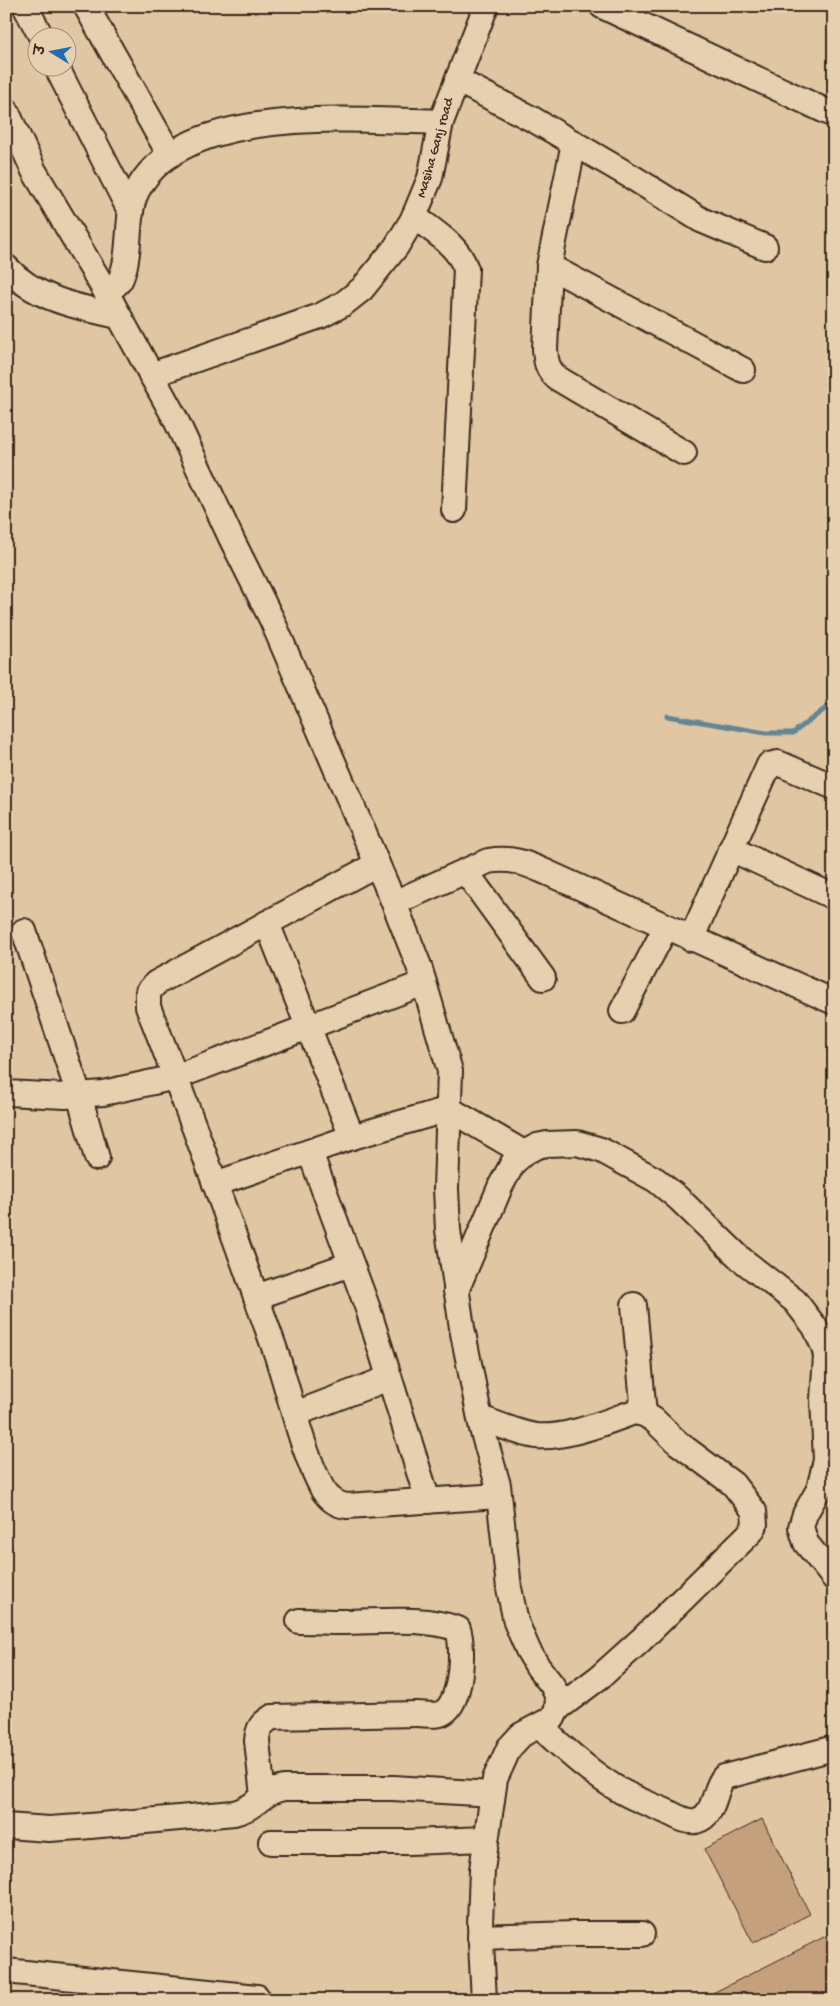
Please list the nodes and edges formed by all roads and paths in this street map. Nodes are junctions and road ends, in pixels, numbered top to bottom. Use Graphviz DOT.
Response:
graph roads {
  1 [pos="25,6"];
  2 [pos="86,6"];
  3 [pos="486,6"];
  4 [pos="602,6"];
  5 [pos="37,28"];
  6 [pos="62,78"];
  7 [pos="457,80"];
  8 [pos="6,110"];
  9 [pos="834,115"];
  10 [pos="441,122"];
  11 [pos="574,143"];
  12 [pos="170,155"];
  13 [pos="131,213"];
  14 [pos="414,216"];
  15 [pos="765,247"];
  16 [pos="549,266"];
  17 [pos="6,267"];
  18 [pos="106,292"];
  19 [pos="118,316"];
  20 [pos="744,370"];
  21 [pos="152,375"];
  22 [pos="684,453"];
  23 [pos="454,510"];
  24 [pos="834,787"];
  25 [pos="731,849"];
  26 [pos="377,864"];
  27 [pos="466,872"];
  28 [pos="834,897"];
  29 [pos="394,903"];
  30 [pos="267,924"];
  31 [pos="666,927"];
  32 [pos="24,931"];
  33 [pos="691,939"];
  34 [pos="543,978"];
  35 [pos="424,983"];
  36 [pos="834,1002"];
  37 [pos="622,1011"];
  38 [pos="308,1027"];
  39 [pos="176,1077"];
  40 [pos="6,1094"];
  41 [pos="79,1095"];
  42 [pos="450,1109"];
  43 [pos="352,1137"];
  44 [pos="310,1152"];
  45 [pos="524,1153"];
  46 [pos="97,1158"];
  47 [pos="215,1184"];
  48 [pos="351,1264"];
  49 [pos="456,1291"];
  50 [pos="256,1298"];
  51 [pos="634,1305"];
  52 [pos="389,1378"];
  53 [pos="295,1414"];
  54 [pos="644,1414"];
  55 [pos="480,1418"];
  56 [pos="499,1496"];
  57 [pos="428,1501"];
  58 [pos="834,1578"];
  59 [pos="298,1621"];
  60 [pos="557,1709"];
  61 [pos="539,1726"];
  62 [pos="834,1748"];
  63 [pos="492,1794"];
  64 [pos="263,1796"];
  65 [pos="6,1826"];
  66 [pos="486,1840"];
  67 [pos="271,1842"];
  68 [pos="642,1934"];
  69 [pos="480,1936"];
  70 [pos="6,1971"];
  71 [pos="257,1998"];
  72 [pos="484,2000"];
  1 -- 5 [label="street"];
  2 -- 12 [label="street"];
  3 -- 7 [label="street, Masiha Ganj road"];
  4 -- 9 [label="street"];
  6 -- 13 [label="street"];
  7 -- 10 [label="street, Masiha Ganj road"];
  7 -- 11 [label="street"];
  8 -- 18 [label="street"];
  10 -- 12 [label="street"];
  10 -- 14 [label="street, Masiha Ganj road"];
  11 -- 15 [label="street"];
  11 -- 16 [label="street"];
  12 -- 13 [label="street"];
  13 -- 18 [label="street"];
  14 -- 21 [label="street, Masiha Ganj road"];
  14 -- 23 [label="street"];
  16 -- 20 [label="street"];
  16 -- 22 [label="street"];
  17 -- 19 [label="street"];
  18 -- 19 [label="street"];
  19 -- 21 [label="street"];
  21 -- 26 [label="street"];
  24 -- 25 [label="street"];
  25 -- 28 [label="street"];
  25 -- 33 [label="street"];
  26 -- 29 [label="street"];
  26 -- 30 [label="street"];
  27 -- 29 [label="street"];
  27 -- 31 [label="street"];
  27 -- 34 [label="street"];
  29 -- 35 [label="street"];
  30 -- 38 [label="street"];
  30 -- 39 [label="street"];
  31 -- 33 [label="street"];
  31 -- 37 [label="street"];
  32 -- 41 [label="street"];
  33 -- 36 [label="street"];
  35 -- 38 [label="street"];
  35 -- 42 [label="street"];
  38 -- 39 [label="street"];
  38 -- 43 [label="street"];
  39 -- 41 [label="street"];
  39 -- 47 [label="street"];
  40 -- 41 [label="street"];
  41 -- 46 [label="street"];
  42 -- 43 [label="street"];
  42 -- 45 [label="street"];
  42 -- 49 [label="street"];
  43 -- 44 [label="street"];
  44 -- 47 [label="street"];
  44 -- 48 [label="street"];
  45 -- 49 [label="street"];
  45 -- 58 [label="street"];
  47 -- 50 [label="street"];
  48 -- 50 [label="street"];
  48 -- 52 [label="street"];
  49 -- 55 [label="street"];
  50 -- 53 [label="street"];
  51 -- 54 [label="street"];
  52 -- 53 [label="street"];
  52 -- 57 [label="street"];
  53 -- 57 [label="street"];
  54 -- 55 [label="street"];
  54 -- 60 [label="street"];
  55 -- 56 [label="street"];
  56 -- 57 [label="street"];
  56 -- 60 [label="street"];
  59 -- 64 [label="street"];
  60 -- 61 [label="street"];
  61 -- 62 [label="street"];
  61 -- 63 [label="street"];
  63 -- 64 [label="street"];
  63 -- 66 [label="street"];
  64 -- 65 [label="street"];
  66 -- 67 [label="street"];
  66 -- 69 [label="street"];
  68 -- 69 [label="street"];
  69 -- 72 [label="street"];
  70 -- 71 [label="street"];
}
